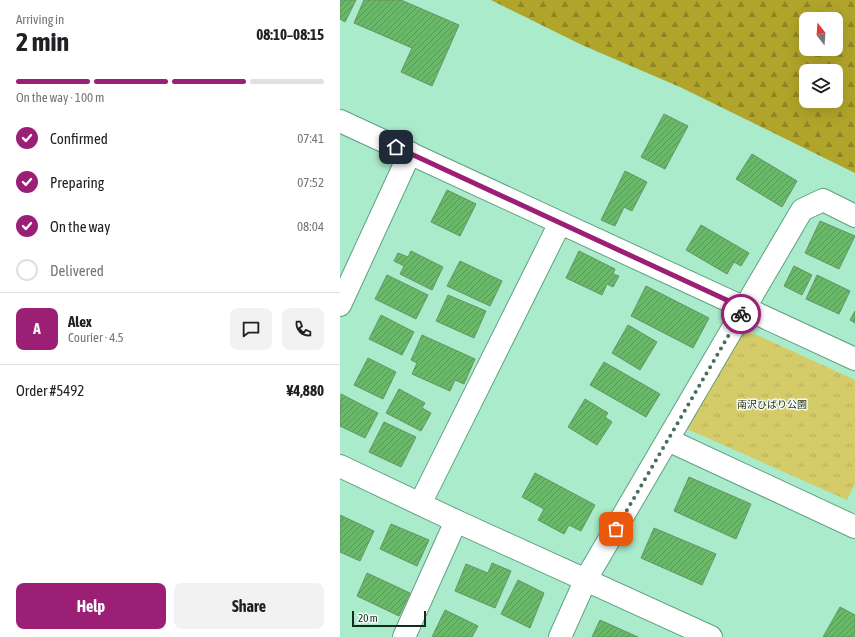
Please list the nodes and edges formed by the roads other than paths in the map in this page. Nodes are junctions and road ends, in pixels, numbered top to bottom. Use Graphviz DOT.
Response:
graph roads {
  1 [pos="340,121"];
  2 [pos="410,153"];
  3 [pos="855,216"];
  4 [pos="560,223"];
  5 [pos="340,305"];
  6 [pos="744,308"];
  7 [pos="855,359"];
  8 [pos="668,440"];
  9 [pos="340,466"];
  10 [pos="420,504"];
  11 [pos="456,522"];
  12 [pos="855,527"];
  13 [pos="586,580"];
  14 [pos="404,637"];
  15 [pos="560,637"];
  16 [pos="711,637"];
  1 -- 2 [label="street"];
  2 -- 4 [label="street"];
  2 -- 5 [label="street"];
  3 -- 6 [label="street"];
  4 -- 6 [label="street"];
  4 -- 10 [label="street"];
  6 -- 7 [label="street"];
  6 -- 8 [label="street"];
  8 -- 12 [label="street"];
  8 -- 13 [label="street"];
  9 -- 10 [label="street"];
  10 -- 11 [label="street"];
  11 -- 13 [label="street"];
  11 -- 14 [label="street"];
  13 -- 15 [label="street"];
  13 -- 16 [label="street"];
}
